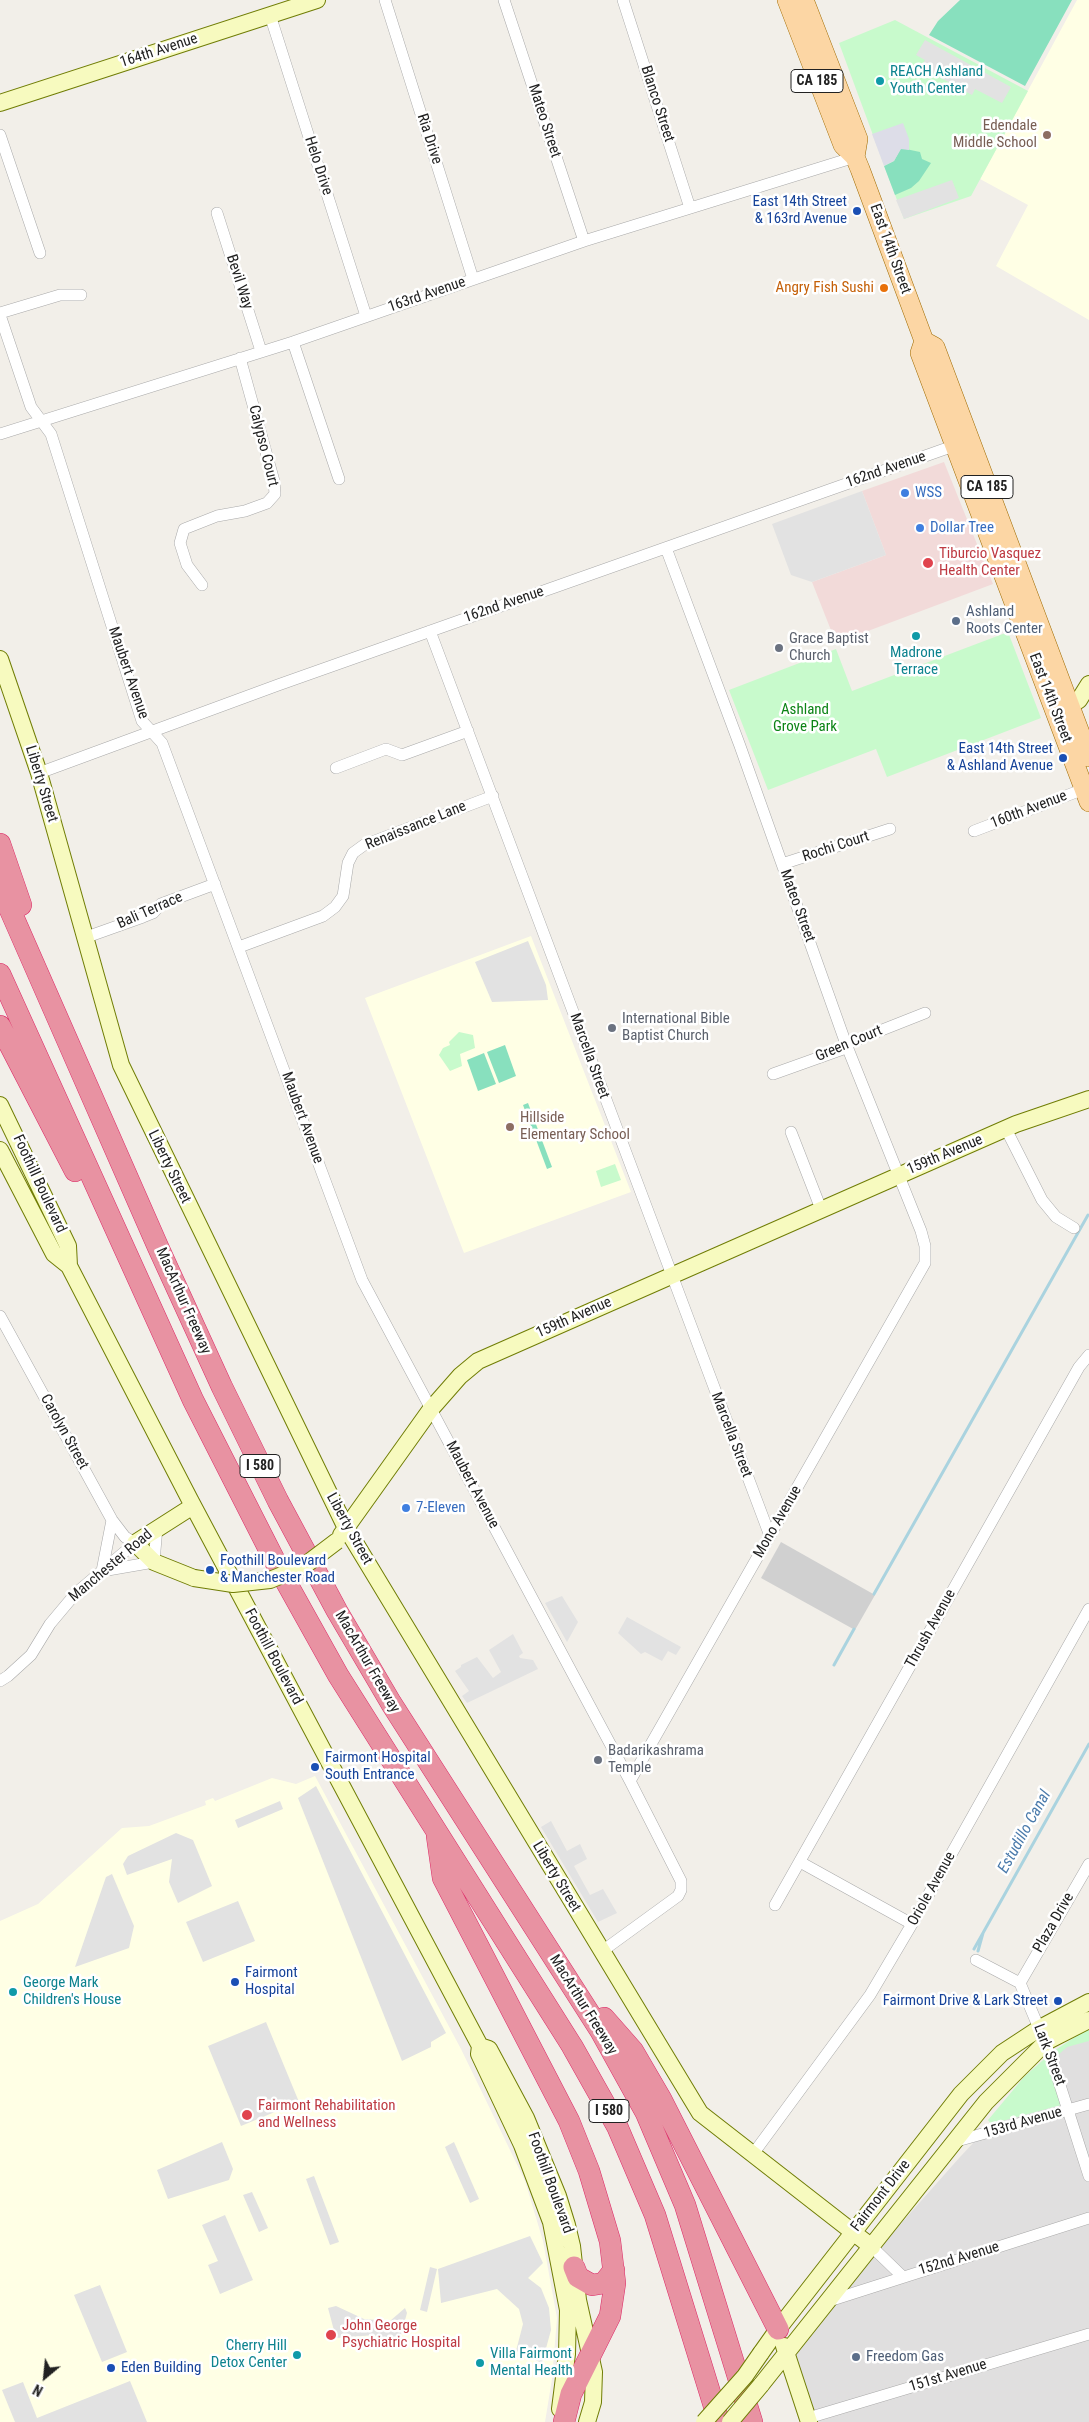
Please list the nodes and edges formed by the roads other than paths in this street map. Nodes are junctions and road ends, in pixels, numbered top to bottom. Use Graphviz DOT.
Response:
graph roads {
  1 [pos="317,0"];
  2 [pos="385,0"];
  3 [pos="504,0"];
  4 [pos="623,0"];
  5 [pos="787,0"];
  6 [pos="804,0"];
  7 [pos="270,15"];
  8 [pos="0,103"];
  9 [pos="0,135"];
  10 [pos="855,157"];
  11 [pos="690,208"];
  12 [pos="217,213"];
  13 [pos="584,241"];
  14 [pos="40,253"];
  15 [pos="474,279"];
  16 [pos="81,295"];
  17 [pos="0,314"];
  18 [pos="366,316"];
  19 [pos="293,342"];
  20 [pos="261,351"];
  21 [pos="240,358"];
  22 [pos="42,420"];
  23 [pos="0,434"];
  24 [pos="962,443"];
  25 [pos="339,479"];
  26 [pos="666,548"];
  27 [pos="202,585"];
  28 [pos="430,631"];
  29 [pos="0,659"];
  30 [pos="1089,684"];
  31 [pos="1063,711"];
  32 [pos="468,731"];
  33 [pos="153,732"];
  34 [pos="1089,757"];
  35 [pos="336,768"];
  36 [pos="39,773"];
  37 [pos="1086,795"];
  38 [pos="493,796"];
  39 [pos="890,829"];
  40 [pos="974,831"];
  41 [pos="0,844"];
  42 [pos="782,864"];
  43 [pos="215,884"];
  44 [pos="0,887"];
  45 [pos="84,938"];
  46 [pos="24,942"];
  47 [pos="239,947"];
  48 [pos="0,974"];
  49 [pos="925,1013"];
  50 [pos="0,1026"];
  51 [pos="846,1044"];
  52 [pos="773,1074"];
  53 [pos="1089,1098"];
  54 [pos="0,1104"];
  55 [pos="1006,1129"];
  56 [pos="791,1132"];
  57 [pos="0,1150"];
  58 [pos="898,1175"];
  59 [pos="820,1210"];
  60 [pos="1074,1228"];
  61 [pos="130,1261"];
  62 [pos="925,1263"];
  63 [pos="69,1266"];
  64 [pos="672,1276"];
  65 [pos="0,1316"];
  66 [pos="1089,1355"];
  67 [pos="431,1408"];
  68 [pos="193,1506"];
  69 [pos="112,1520"];
  70 [pos="345,1526"];
  71 [pos="157,1527"];
  72 [pos="770,1536"];
  73 [pos="135,1543"];
  74 [pos="154,1562"];
  75 [pos="102,1571"];
  76 [pos="1089,1609"];
  77 [pos="0,1681"];
  78 [pos="630,1781"];
  79 [pos="436,1828"];
  80 [pos="800,1862"];
  81 [pos="1089,1864"];
  82 [pos="775,1905"];
  83 [pos="912,1924"];
  84 [pos="601,1952"];
  85 [pos="554,1958"];
  86 [pos="976,1960"];
  87 [pos="1020,1983"];
  88 [pos="1089,2002"];
  89 [pos="1089,2020"];
  90 [pos="1043,2035"];
  91 [pos="1089,2104"];
  92 [pos="1070,2110"];
  93 [pos="957,2141"];
  94 [pos="529,2143"];
  95 [pos="753,2154"];
  96 [pos="1089,2176"];
  97 [pos="1089,2218"];
  98 [pos="853,2232"];
  99 [pos="872,2247"];
  100 [pos="574,2267"];
  101 [pos="614,2270"];
  102 [pos="902,2276"];
  103 [pos="829,2301"];
  104 [pos="778,2329"];
  105 [pos="1089,2334"];
  106 [pos="787,2352"];
  107 [pos="592,2355"];
  108 [pos="808,2420"];
  109 [pos="558,2422"];
  110 [pos="564,2422"];
  111 [pos="587,2422"];
  112 [pos="704,2422"];
  113 [pos="719,2422"];
  114 [pos="730,2422"];
  115 [pos="752,2422"];
  1 -- 7 [label="street, 164th Avenue"];
  2 -- 15 [label="street, Ria Drive"];
  3 -- 13 [label="street, Mateo Street"];
  4 -- 11 [label="street, Blanco Street"];
  5 -- 10 [label="main road, East 14th Street / CA 185"];
  6 -- 10 [label="main road, East 14th Street / CA 185"];
  7 -- 8 [label="street, 164th Avenue"];
  7 -- 18 [label="street, Helo Drive"];
  9 -- 14 [label="street"];
  10 -- 11 [label="street, 163rd Avenue"];
  10 -- 24 [label="main road, East 14th Street / CA 185"];
  11 -- 13 [label="street, 163rd Avenue"];
  12 -- 20 [label="street, Bevil Way"];
  13 -- 15 [label="street, 163rd Avenue"];
  15 -- 18 [label="street, 163rd Avenue"];
  16 -- 17 [label="street"];
  17 -- 22 [label="street, Maubert Avenue"];
  18 -- 19 [label="street, 163rd Avenue"];
  19 -- 20 [label="street, 163rd Avenue"];
  19 -- 25 [label="street"];
  20 -- 21 [label="street, 163rd Avenue"];
  21 -- 22 [label="street, 163rd Avenue"];
  21 -- 27 [label="street, Calypso Court"];
  22 -- 23 [label="street, 163rd Avenue"];
  22 -- 33 [label="street, Maubert Avenue"];
  24 -- 26 [label="street, 162nd Avenue"];
  24 -- 31 [label="main road, East 14th Street / CA 185"];
  26 -- 28 [label="street, 162nd Avenue"];
  26 -- 42 [label="street, Mateo Street"];
  28 -- 32 [label="street, Marcella Street"];
  28 -- 33 [label="street, 162nd Avenue"];
  29 -- 36 [label="street, Liberty Street"];
  30 -- 31 [label="street"];
  31 -- 34 [label="main road, East 14th Street / CA 185"];
  31 -- 37 [label="main road, East 14th Street / CA 185"];
  32 -- 35 [label="street"];
  32 -- 38 [label="street, Marcella Street"];
  33 -- 36 [label="street, 162nd Avenue"];
  33 -- 43 [label="street, Maubert Avenue"];
  36 -- 45 [label="street, Liberty Street"];
  37 -- 40 [label="street, 160th Avenue"];
  38 -- 47 [label="street, Renaissance Lane"];
  38 -- 64 [label="street, Marcella Street"];
  39 -- 42 [label="street, Rochi Court"];
  41 -- 46 [label="highway"];
  42 -- 51 [label="street, Mateo Street"];
  43 -- 45 [label="street, Bali Terrace"];
  43 -- 47 [label="street, Maubert Avenue"];
  44 -- 46 [label="highway, MacArthur Freeway / I 580"];
  45 -- 70 [label="street, Liberty Street"];
  46 -- 85 [label="highway, MacArthur Freeway / I 580"];
  47 -- 67 [label="street, Maubert Avenue"];
  48 -- 61 [label="highway, MacArthur Freeway / I 580"];
  49 -- 51 [label="street, Green Court"];
  50 -- 61 [label="highway"];
  51 -- 52 [label="street, Green Court"];
  51 -- 58 [label="street, Mateo Street"];
  53 -- 55 [label="street, 159th Avenue"];
  54 -- 63 [label="street, Foothill Boulevard"];
  55 -- 58 [label="street, 159th Avenue"];
  55 -- 60 [label="street"];
  56 -- 59 [label="street"];
  57 -- 63 [label="street, Foothill Boulevard"];
  58 -- 59 [label="street, 159th Avenue"];
  58 -- 62 [label="street, Mateo Street"];
  59 -- 64 [label="street, 159th Avenue"];
  61 -- 79 [label="highway, MacArthur Freeway / I 580"];
  62 -- 72 [label="street, Mono Avenue"];
  63 -- 68 [label="street, Foothill Boulevard"];
  64 -- 67 [label="street, 159th Avenue"];
  64 -- 72 [label="street, Marcella Street"];
  65 -- 69 [label="street, Carolyn Street"];
  66 -- 80 [label="street, Thrush Avenue"];
  67 -- 70 [label="street, 159th Avenue"];
  67 -- 78 [label="street, Maubert Avenue"];
  68 -- 71 [label="street, Manchester Road"];
  68 -- 94 [label="street, Foothill Boulevard"];
  69 -- 73 [label="street, Carolyn Street"];
  69 -- 75 [label="street"];
  70 -- 74 [label="street, 159th Avenue, bridge"];
  70 -- 84 [label="street, Liberty Street"];
  71 -- 73 [label="street, Manchester Road"];
  71 -- 74 [label="street"];
  72 -- 78 [label="street, Mono Avenue"];
  73 -- 74 [label="street, 159th Avenue"];
  73 -- 75 [label="street, Manchester Road"];
  74 -- 75 [label="street"];
  75 -- 77 [label="street, Manchester Road"];
  76 -- 83 [label="street, Oriole Avenue"];
  78 -- 84 [label="street, Maubert Avenue"];
  79 -- 101 [label="highway"];
  79 -- 113 [label="highway, MacArthur Freeway / I 580"];
  80 -- 82 [label="street, Thrush Avenue"];
  80 -- 83 [label="street"];
  81 -- 87 [label="street, Plaza Drive"];
  83 -- 95 [label="street, Oriole Avenue"];
  84 -- 95 [label="street, Liberty Street"];
  85 -- 104 [label="highway"];
  85 -- 115 [label="highway, MacArthur Freeway / I 580"];
  86 -- 87 [label="street"];
  87 -- 90 [label="street, Lark Street"];
  88 -- 90 [label="street, Fairmont Drive"];
  89 -- 90 [label="street, Fairmont Drive"];
  90 -- 92 [label="street, Lark Street"];
  90 -- 93 [label="street, Fairmont Drive"];
  90 -- 98 [label="street, Fairmont Drive"];
  91 -- 92 [label="street, 153rd Avenue"];
  92 -- 93 [label="street, 153rd Avenue"];
  92 -- 96 [label="street, Lark Street"];
  93 -- 99 [label="street, Fairmont Drive"];
  94 -- 100 [label="street, Foothill Boulevard"];
  94 -- 109 [label="street, Foothill Boulevard"];
  95 -- 98 [label="street, Liberty Street"];
  97 -- 102 [label="street, 152nd Avenue"];
  98 -- 99 [label="street, Liberty Street"];
  98 -- 104 [label="street, Fairmont Drive"];
  99 -- 102 [label="street, Liberty Street"];
  99 -- 103 [label="street, Fairmont Drive"];
  100 -- 101 [label="highway"];
  100 -- 107 [label="street, Foothill Boulevard"];
  101 -- 107 [label="highway"];
  102 -- 103 [label="street, 152nd Avenue"];
  103 -- 106 [label="street, Fairmont Drive"];
  104 -- 106 [label="street"];
  104 -- 112 [label="street, Fairmont Drive, bridge"];
  105 -- 108 [label="street, 151st Avenue"];
  106 -- 108 [label="street"];
  106 -- 114 [label="street, Fairmont Drive, bridge"];
  107 -- 110 [label="highway"];
  107 -- 111 [label="street, Foothill Boulevard"];
}
